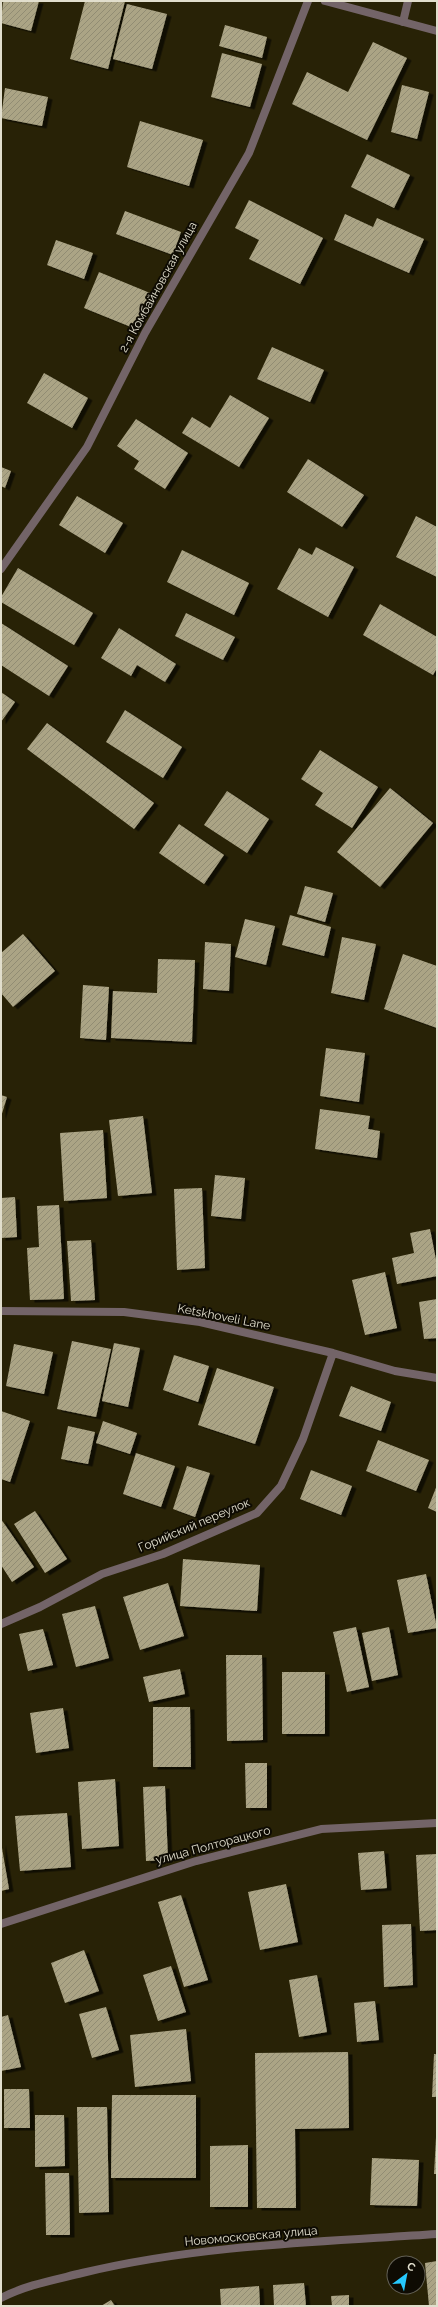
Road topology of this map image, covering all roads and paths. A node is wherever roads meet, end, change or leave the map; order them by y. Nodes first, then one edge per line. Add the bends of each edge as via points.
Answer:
1 (308, 1) edge
2 (325, 1) edge
3 (408, 1) edge
4 (403, 22) junction
5 (437, 31) edge
6 (1, 569) edge
7 (1, 1311) edge
8 (333, 1353) junction
9 (437, 1378) edge
10 (1, 1624) edge
11 (437, 1823) edge
12 (1, 1924) edge
13 (437, 2234) edge
14 (1, 2298) edge

1 - 6 street, 2-я Комбайновская улица via 249,153 145,333 87,447
2 - 4 street
3 - 4 street
4 - 5 street
7 - 8 street, Ketskhoveli Lane via 124,1312 200,1322
8 - 9 street, Ketskhoveli Lane via 395,1371
8 - 10 street, Горийский переулок via 303,1439 281,1486 257,1513 163,1554 102,1574 40,1607
11 - 12 street, улица Полторацкого via 321,1829 196,1861
13 - 14 street, Новомосковская улица via 214,2249 123,2263 17,2290

